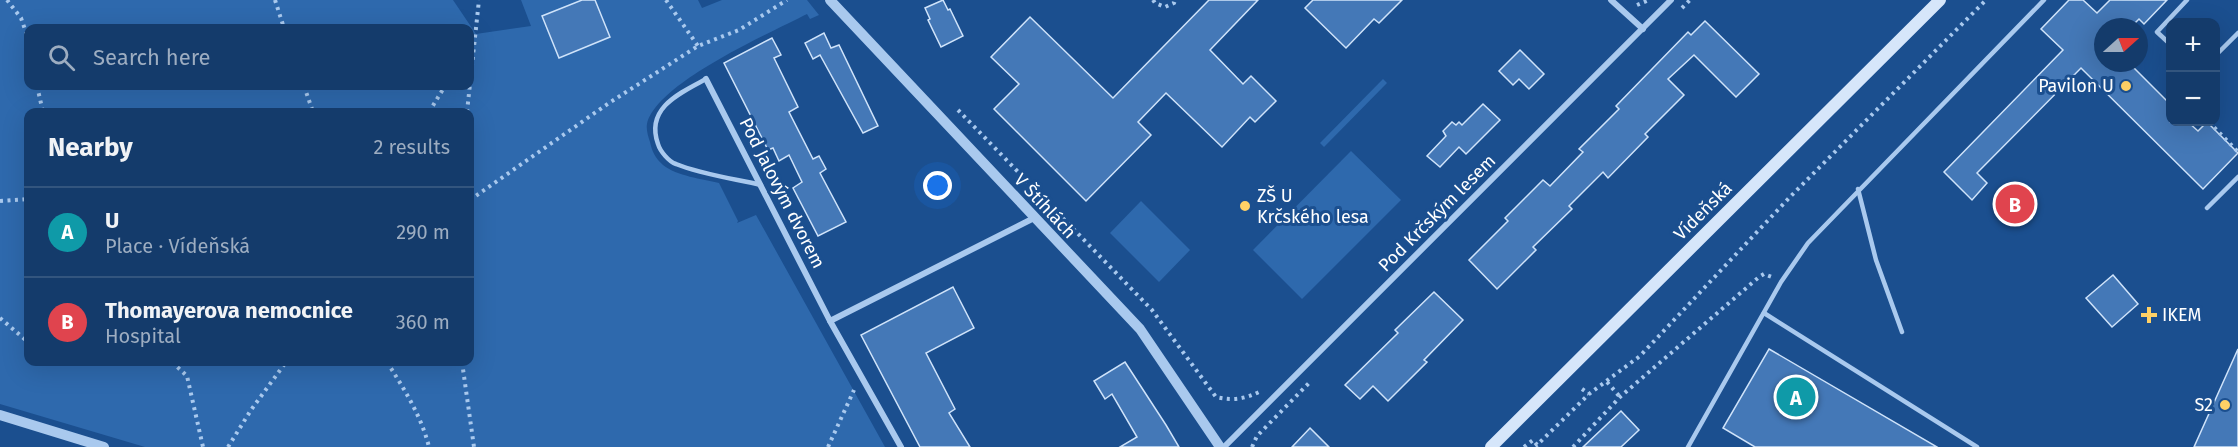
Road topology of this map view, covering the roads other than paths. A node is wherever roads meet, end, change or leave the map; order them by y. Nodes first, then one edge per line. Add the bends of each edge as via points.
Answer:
1 (830, 0) edge
2 (1611, 0) edge
3 (1671, 0) edge
4 (1940, 0) edge
5 (2044, 0) edge
6 (2187, 0) edge
7 (2171, 18) edge
8 (2166, 23) edge
9 (1643, 29) junction
10 (2238, 33) edge
11 (2166, 41) edge
12 (2220, 51) edge
13 (706, 78) joint
14 (2238, 177) edge
15 (761, 185) junction
16 (1858, 189) junction
17 (2207, 208) dead end
18 (1034, 218) junction
19 (1764, 313) junction
20 (830, 321) junction
21 (1902, 332) dead end
22 (0, 415) edge
23 (104, 447) edge
24 (901, 447) edge
25 (1222, 447) edge
26 (1491, 447) edge
27 (1688, 447) edge
28 (1977, 447) edge

1 - 18 street, V Štíhlách
2 - 9 street
3 - 9 street, Pod Krčským lesem
4 - 26 main road, Vídeňská
5 - 16 lane
6 - 7 lane
8 - 11 lane via 2157,33
9 - 25 street, Pod Krčským lesem
10 - 12 lane
13 - 15 street, Pod Jalovým dvorem
13 - 15 lane via 676,95 658,113 654,132 660,148 673,164
14 - 17 lane
15 - 20 street, Pod Jalovým dvorem
16 - 19 lane via 1808,243
16 - 21 lane via 1876,260
18 - 20 street
18 - 25 street, V Štíhlách via 1140,329
19 - 27 lane
19 - 28 lane
20 - 24 street, Pod Jalovým dvorem
22 - 23 street

